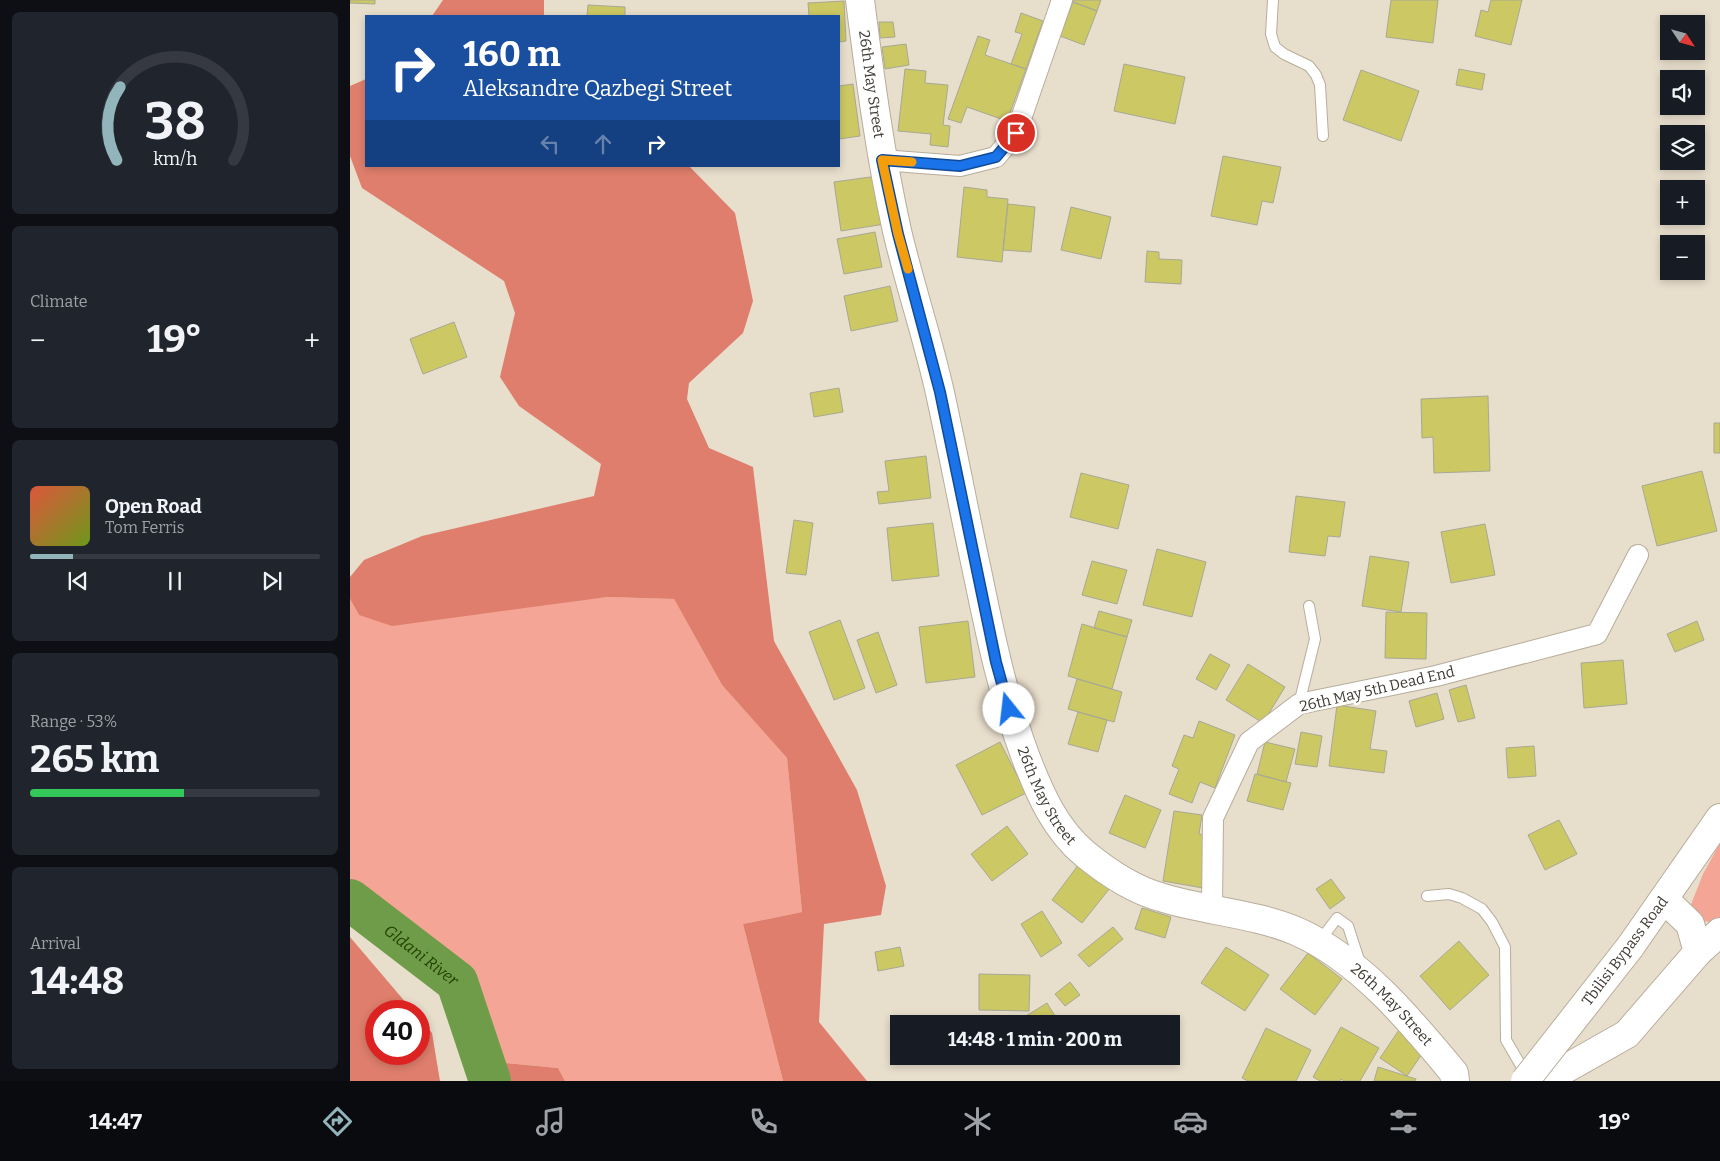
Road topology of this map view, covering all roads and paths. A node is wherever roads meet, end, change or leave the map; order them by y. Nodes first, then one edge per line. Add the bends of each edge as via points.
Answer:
1 (860, 0) edge
2 (1062, 0) edge
3 (1273, 0) edge
4 (1323, 136) dead end
5 (882, 160) junction
6 (1638, 555) dead end
7 (1309, 606) dead end
8 (1299, 704) junction
9 (1720, 818) edge
10 (1426, 896) dead end
11 (1664, 899) junction
12 (1212, 908) junction
13 (1720, 932) edge
14 (1698, 952) junction
15 (1459, 1078) edge
16 (1525, 1081) edge
17 (1530, 1081) edge
18 (1544, 1081) edge

1 - 5 main road, 26th May Street
2 - 5 street via 1016,133 996,157 960,166
3 - 4 lane via 1275,47 1309,66 1320,85
5 - 12 main road, 26th May Street via 940,392 996,662 1009,709 1036,782 1048,808 1074,844 1103,868 1147,893
6 - 8 street, 26th May 5th Dead End via 1596,634 1436,676
7 - 8 lane via 1315,639
8 - 12 street, 26th May 5th Dead End via 1248,742 1212,818
9 - 11 main road, Tbilisi Bypass Road
10 - 17 lane via 1449,894 1462,898 1482,909 1492,922 1505,947 1506,1040
11 - 14 main road via 1690,924
11 - 16 main road, Tbilisi Bypass Road, bridge
12 - 15 main road, 26th May Street via 1287,928 1318,943 1363,974
13 - 14 main road
14 - 18 main road via 1627,1034

